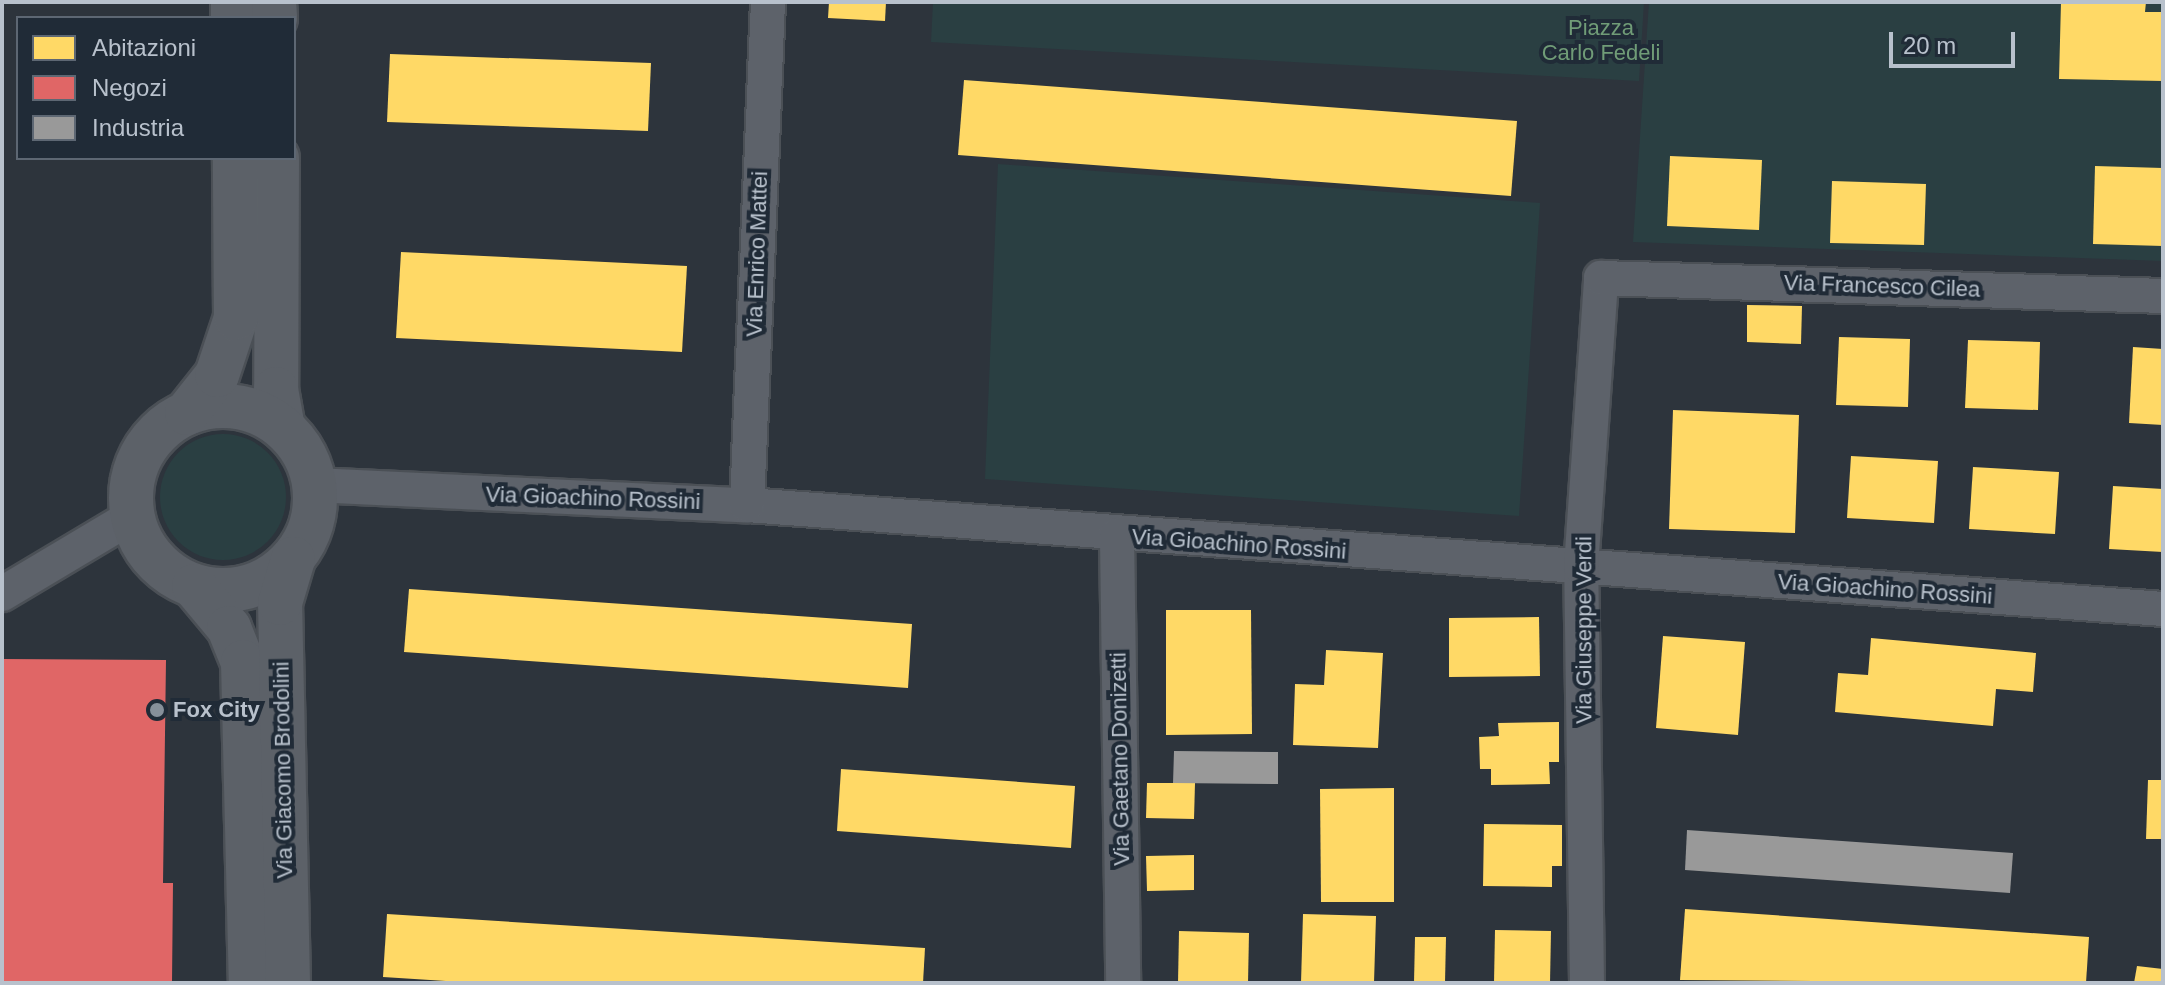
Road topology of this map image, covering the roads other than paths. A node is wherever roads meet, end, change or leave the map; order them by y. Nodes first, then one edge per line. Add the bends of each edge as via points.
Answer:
1 (768, 2) edge
2 (235, 160) edge
3 (277, 160) edge
4 (1601, 278) joint
5 (2163, 296) edge
6 (187, 413) junction
7 (283, 427) junction
8 (315, 485) junction
9 (747, 505) junction
10 (133, 516) junction
11 (1117, 535) junction
12 (293, 559) junction
13 (1581, 567) junction
14 (194, 586) junction
15 (2, 594) edge
16 (2163, 609) edge
17 (251, 983) edge
18 (288, 983) edge
19 (1123, 983) edge
20 (1587, 983) edge

1 - 9 street, Via Enrico Mattei
2 - 6 main road via 236,318 217,375
3 - 7 main road via 276,389
4 - 5 street, Via Francesco Cilea
4 - 13 street, Via Giuseppe Verdi
6 - 7 main road via 233,406 259,412
6 - 10 main road via 158,432 140,457 132,487
7 - 8 main road via 303,450
8 - 9 street, Via Gioachino Rossini
8 - 12 main road via 311,527
9 - 11 street, Via Gioachino Rossini
10 - 14 main road via 157,563
10 - 15 street
11 - 13 street, Via Gioachino Rossini
11 - 19 street, Via Gaetano Donizetti
12 - 14 main road via 267,580 245,588
12 - 18 main road, Via Giacomo Brodolini via 280,603
13 - 16 street, Via Gioachino Rossini
13 - 20 street, Via Giuseppe Verdi
14 - 17 main road, Via Giacomo Brodolini via 229,628 243,662

